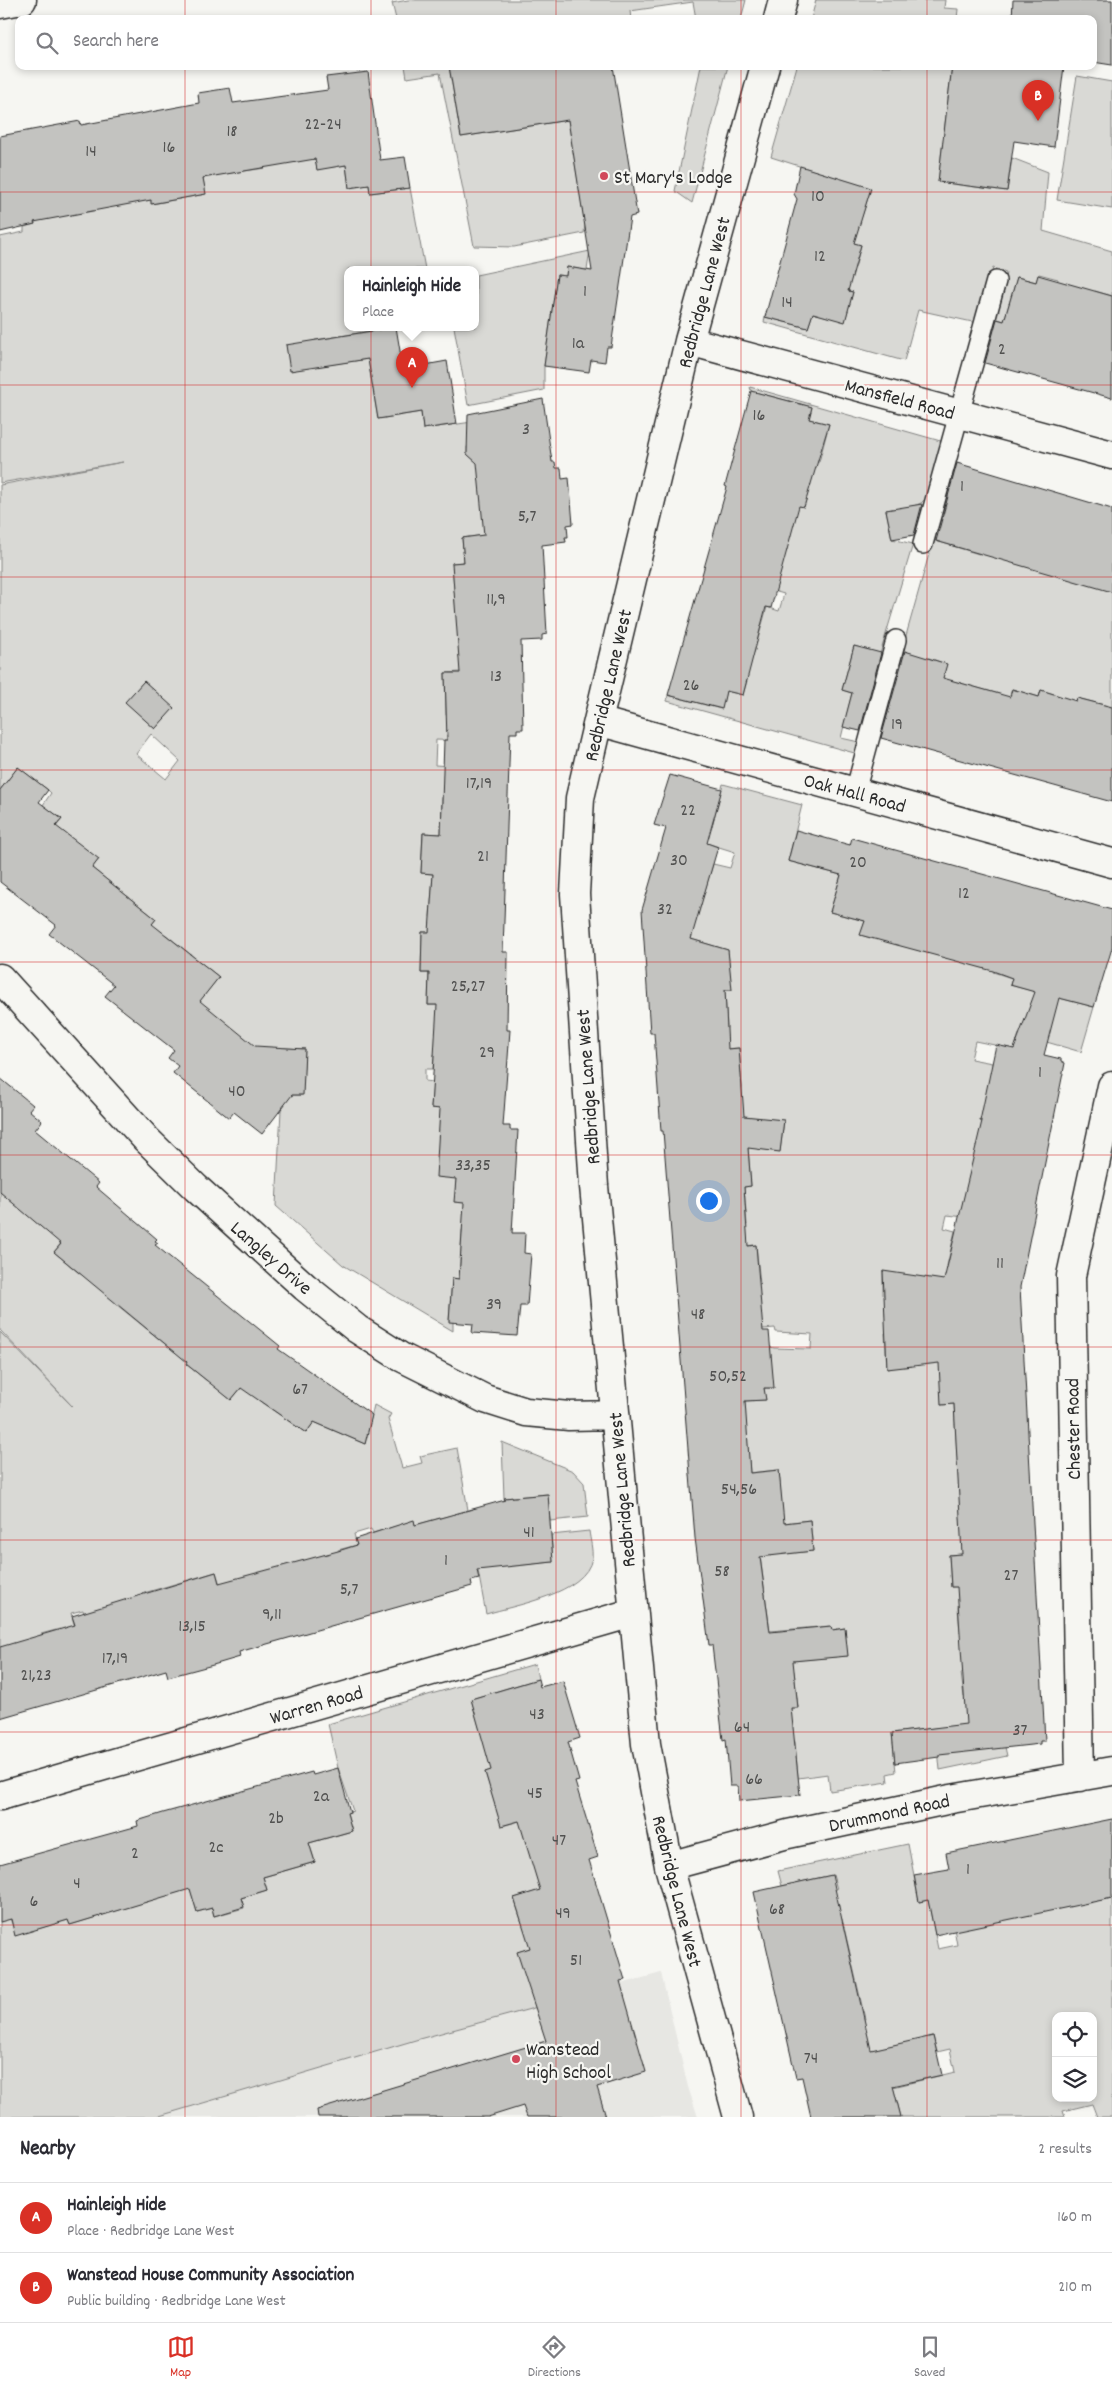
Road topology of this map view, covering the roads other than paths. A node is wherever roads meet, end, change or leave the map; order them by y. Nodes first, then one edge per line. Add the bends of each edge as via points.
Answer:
1 (22, 0) edge
2 (783, 0) edge
3 (0, 4) edge
4 (779, 15) edge
5 (764, 70) edge
6 (996, 281) dead end
7 (688, 341) junction
8 (961, 414) junction
9 (1112, 454) edge
10 (924, 544) dead end
11 (896, 640) dead end
12 (598, 721) junction
13 (854, 792) junction
14 (1112, 863) edge
15 (0, 978) edge
16 (1112, 1086) edge
17 (615, 1415) junction
18 (632, 1613) junction
19 (1112, 1771) edge
20 (1080, 1777) junction
21 (0, 1796) edge
22 (669, 1866) junction
23 (738, 2117) edge

1 - 3 street
2 - 4 street
5 - 7 street, Redbridge Lane West
6 - 8 lane
7 - 8 street, Mansfield Road
7 - 12 street, Redbridge Lane West
8 - 9 street, Mansfield Road
8 - 10 lane
11 - 13 lane
12 - 13 street, Oak Hall Road
12 - 17 street, Redbridge Lane West via 580,798 575,894 594,1186
13 - 14 street, Oak Hall Road
15 - 17 street, Langley Drive via 146,1139 304,1287 357,1328 401,1357 485,1399 526,1412 569,1416
16 - 20 street, Chester Road via 1070,1276
17 - 18 street, Redbridge Lane West
18 - 21 street, Warren Road
18 - 22 street, Redbridge Lane West via 646,1744
19 - 20 street, Drummond Road
20 - 22 street, Drummond Road via 932,1803 788,1834
22 - 23 street, Redbridge Lane West

